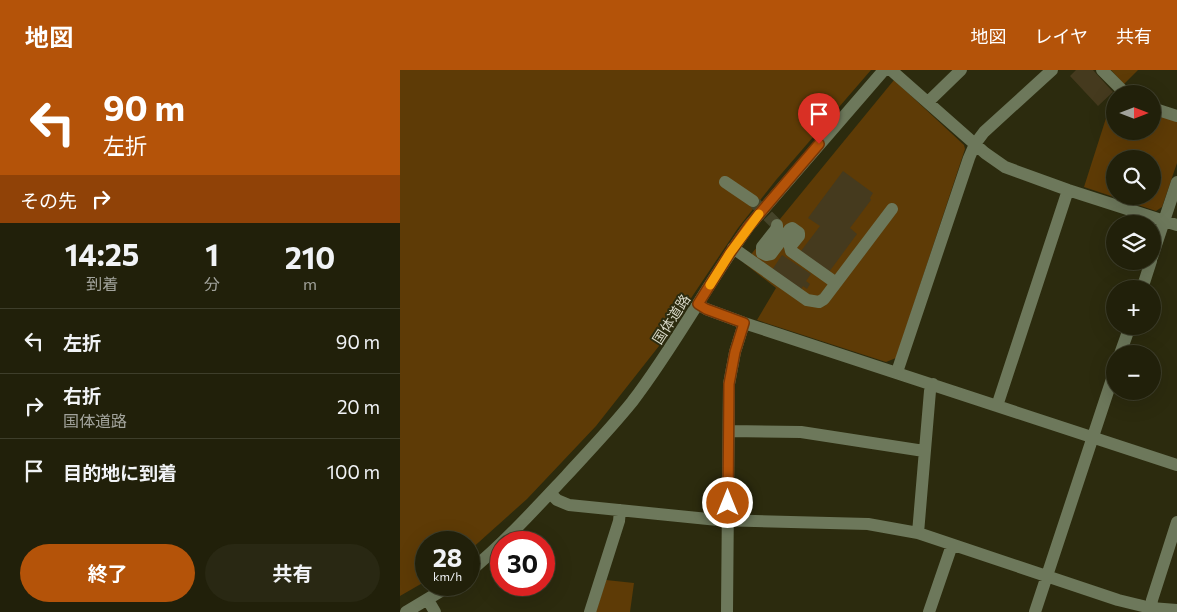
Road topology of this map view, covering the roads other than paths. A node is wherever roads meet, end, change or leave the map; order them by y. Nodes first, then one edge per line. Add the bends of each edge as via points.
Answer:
1 (884, 70) edge
2 (891, 70) edge
3 (961, 70) edge
4 (1052, 70) edge
5 (1102, 70) edge
6 (1117, 85) edge
7 (928, 102) junction
8 (1161, 111) edge
9 (1177, 116) edge
10 (975, 144) junction
11 (725, 182) dead end
12 (1177, 182) edge
13 (1068, 190) junction
14 (753, 201) tunnel mouth
15 (892, 209) dead end
16 (1164, 221) junction
17 (777, 225) dead end
18 (1177, 225) edge
19 (1161, 230) edge
20 (733, 248) junction
21 (836, 283) junction
22 (698, 304) junction
23 (744, 323) junction
24 (897, 372) junction
25 (932, 384) junction
26 (1106, 397) edge
27 (997, 406) junction
28 (728, 431) junction
29 (1093, 437) junction
30 (924, 451) junction
31 (1177, 465) edge
32 (550, 493) junction
33 (620, 510) junction
34 (728, 521) junction
35 (1177, 522) edge
36 (918, 533) junction
37 (952, 545) junction
38 (480, 563) edge
39 (1047, 577) junction
40 (434, 596) edge
41 (428, 600) junction
42 (1151, 608) junction
43 (1177, 610) edge
44 (406, 612) edge
45 (435, 612) edge
46 (590, 612) edge
47 (727, 612) edge
48 (929, 612) edge
49 (1035, 612) edge

1 - 20 street, 国体道路 via 768,202
2 - 7 street
3 - 7 street
4 - 10 street
5 - 6 street
7 - 10 street
8 - 9 street
10 - 13 street via 1005,167
10 - 24 street
11 - 14 street
12 - 16 street
13 - 16 street
13 - 27 street
15 - 21 street
16 - 18 street
16 - 19 street
17 - 21 street via 762,247 762,253 771,254 792,228 799,236 790,247 791,251
20 - 21 street via 811,302 819,302
20 - 22 street, 国体道路
22 - 23 street
22 - 32 street, 国体道路 via 632,402
23 - 24 street
23 - 28 street via 730,372
24 - 25 street
25 - 27 street
25 - 30 street
26 - 29 street
27 - 29 street
28 - 30 street via 802,432
28 - 34 street
29 - 31 street
29 - 39 street
30 - 36 street
32 - 33 street via 569,505
32 - 38 street, 国体道路
33 - 34 street
33 - 46 street
34 - 36 street via 847,522
34 - 47 street
35 - 42 street
36 - 37 street
37 - 39 street
37 - 48 street
39 - 42 street
39 - 49 street
40 - 41 street
41 - 44 street
41 - 45 street
42 - 43 street

